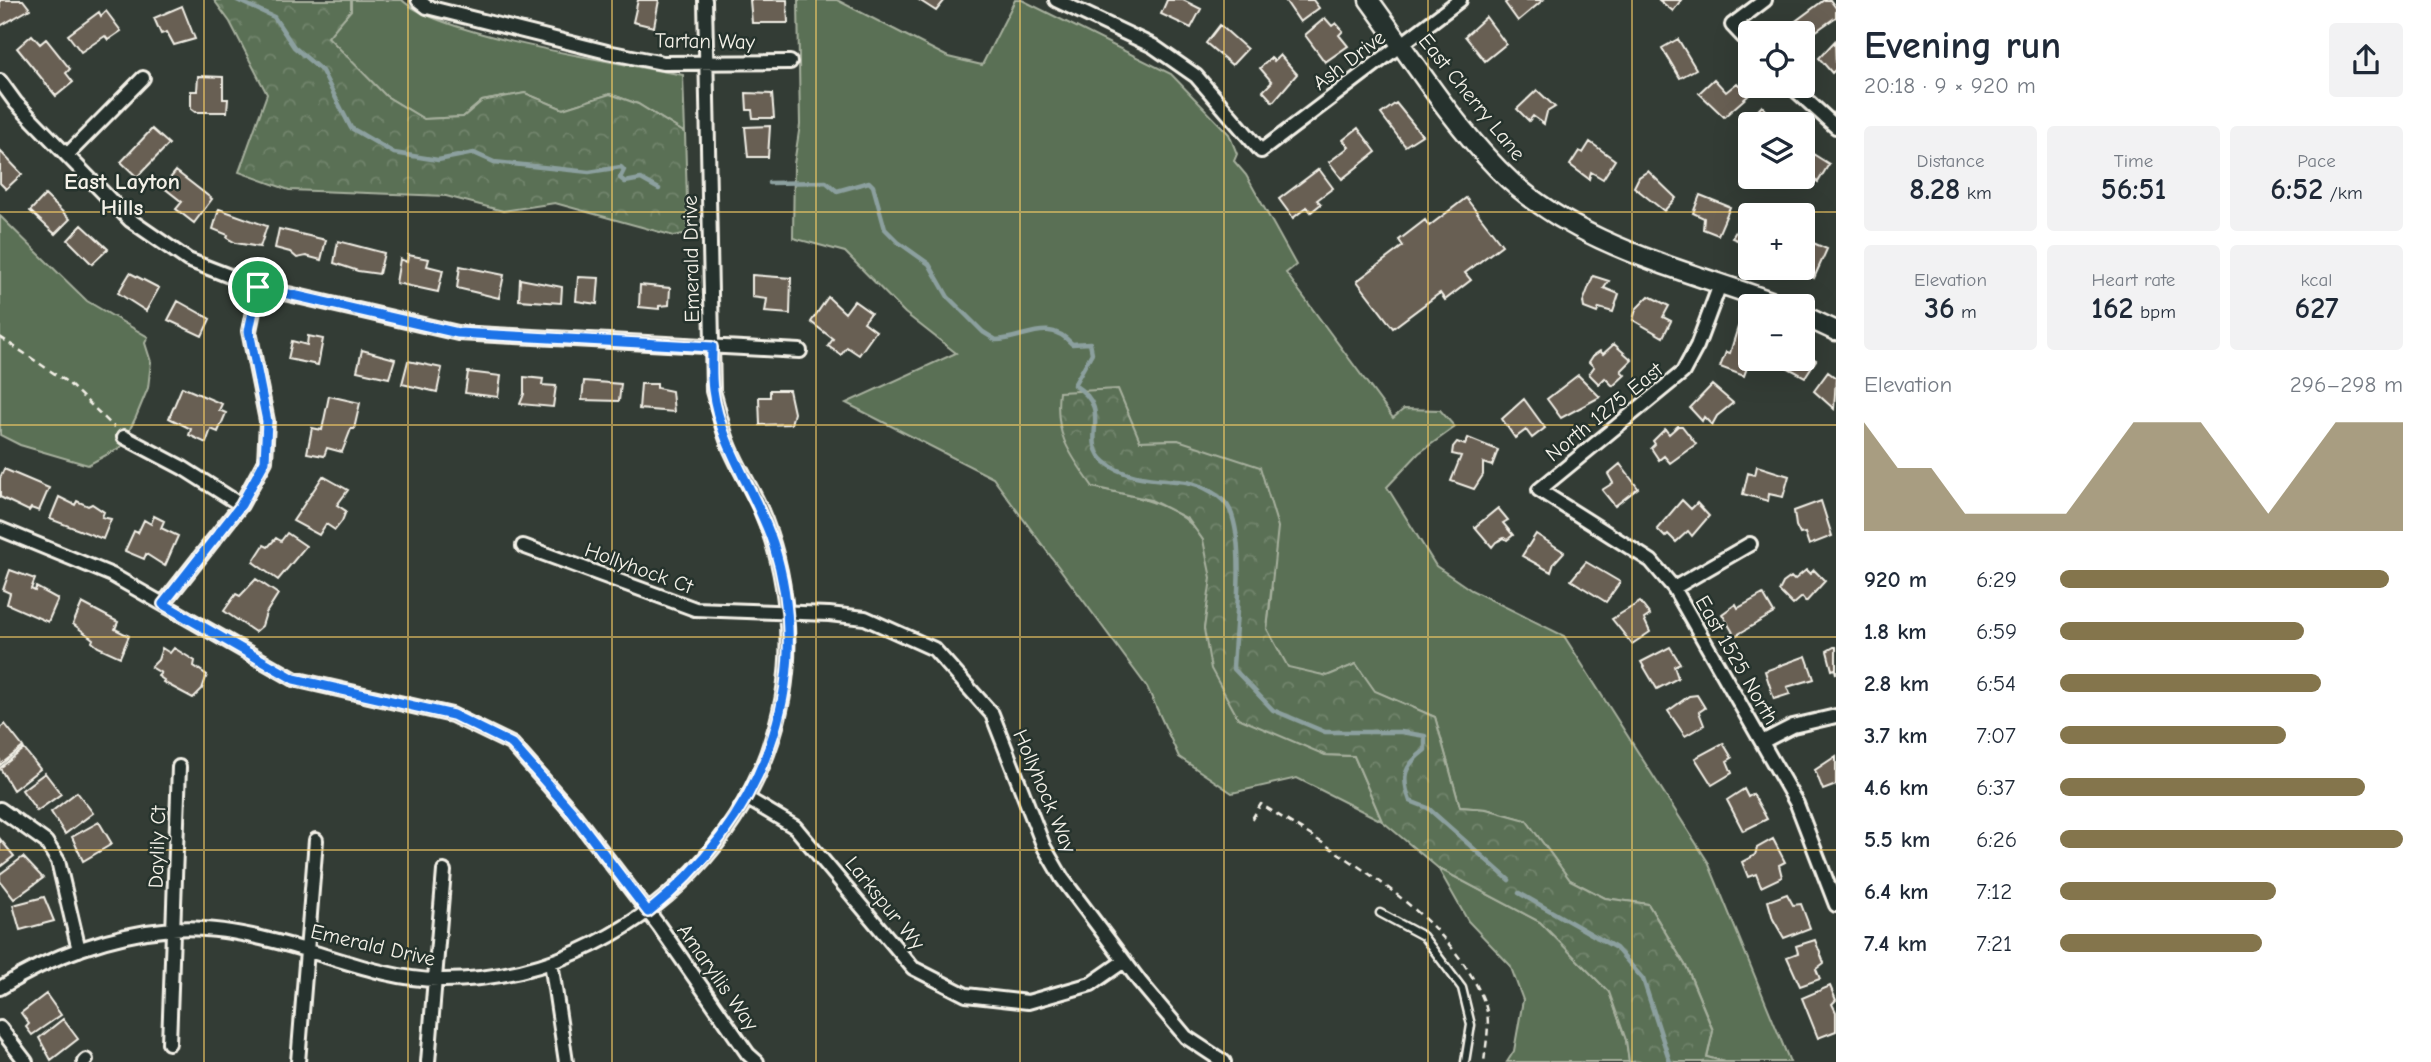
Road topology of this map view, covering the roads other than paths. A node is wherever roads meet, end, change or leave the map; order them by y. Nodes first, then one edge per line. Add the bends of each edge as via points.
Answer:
1 (418, 0) edge
2 (705, 0) edge
3 (1056, 0) edge
4 (1368, 0) edge
5 (1460, 0) edge
6 (1765, 0) edge
7 (1738, 31) edge
8 (1402, 45) junction
9 (790, 62) dead end
10 (705, 63) junction
11 (143, 78) dead end
12 (0, 81) edge
13 (1804, 98) edge
14 (1836, 127) edge
15 (67, 155) junction
16 (1721, 282) junction
17 (258, 287) junction
18 (1752, 294) edge
19 (1815, 321) edge
20 (1836, 331) edge
21 (712, 347) junction
22 (800, 351) dead end
23 (124, 437) road end
24 (1539, 490) joint
25 (241, 505) junction
26 (0, 530) edge
27 (1750, 544) dead end
28 (523, 546) dead end
29 (1674, 588) junction
30 (163, 604) junction
31 (786, 614) junction
32 (1836, 716) edge
33 (1762, 742) junction
34 (179, 767) dead end
35 (748, 799) junction
36 (0, 808) edge
37 (316, 840) dead end
38 (444, 871) dead end
39 (1836, 905) edge
40 (648, 912) junction
41 (1380, 913) dead end
42 (174, 929) junction
43 (79, 950) junction
44 (308, 951) junction
45 (1124, 961) junction
46 (551, 962) junction
47 (436, 980) junction
48 (0, 988) edge
49 (0, 1028) edge
50 (169, 1043) dead end
51 (26, 1062) edge
52 (298, 1062) edge
53 (428, 1062) edge
54 (566, 1062) edge
55 (757, 1062) edge
56 (1224, 1062) edge
57 (1465, 1062) edge

1 - 10 street, Tartan Way via 427,7 607,52 663,63
2 - 10 street, Emerald Drive
3 - 8 street, Ash Drive via 1153,46 1196,76 1261,151
4 - 8 street, East Cherry Lane
5 - 8 street, Ash Drive
6 - 7 street via 1732,25
8 - 16 street, East Cherry Lane via 1475,144 1532,198 1568,223 1614,244
9 - 10 street, Tartan Way
10 - 21 street, Emerald Drive
11 - 15 street
12 - 15 street
13 - 14 street
15 - 17 street via 130,220 188,260
16 - 18 street, East Cherry Lane
16 - 24 street, North 1275 East via 1683,372
17 - 21 street via 458,333
17 - 25 street via 249,331 267,421 265,461
19 - 20 street
21 - 22 street
21 - 31 street, Emerald Drive via 713,391 727,442 774,546
23 - 25 street
24 - 29 street, East 1525 North via 1651,561
25 - 30 street
26 - 30 street, Amaryllis Way via 112,575
27 - 29 street
28 - 31 street, Hollyhock Ct via 695,609
29 - 33 street, East 1525 North
30 - 40 street, Amaryllis Way via 294,679 453,715 512,744 571,811
31 - 35 street, Emerald Drive via 787,652 776,733
31 - 45 street, Hollyhock Way via 865,618 934,649 956,670 992,715 1044,847
32 - 33 street via 1793,726
33 - 39 street, East 1525 North via 1797,804
34 - 42 street, Daylily Ct
35 - 40 street, Emerald Drive via 700,864
35 - 45 street, Larkspur Wy via 795,827 913,968 966,995 1028,1003 1091,984
36 - 43 street via 46,842 58,861
37 - 44 street
38 - 47 street
40 - 46 street, Emerald Drive via 592,948
40 - 55 street, Amaryllis Way
41 - 57 lane via 1423,936 1462,989 1471,1025
42 - 43 street, Emerald Drive
42 - 44 street, Emerald Drive via 249,936
42 - 50 street, Daylily Ct
43 - 48 street, Emerald Drive via 25,972
44 - 47 street, Emerald Drive
44 - 52 street
45 - 56 street, Hollyhock Way via 1186,1037
46 - 47 street, Emerald Drive via 485,976
46 - 54 street
47 - 53 street
49 - 51 street

